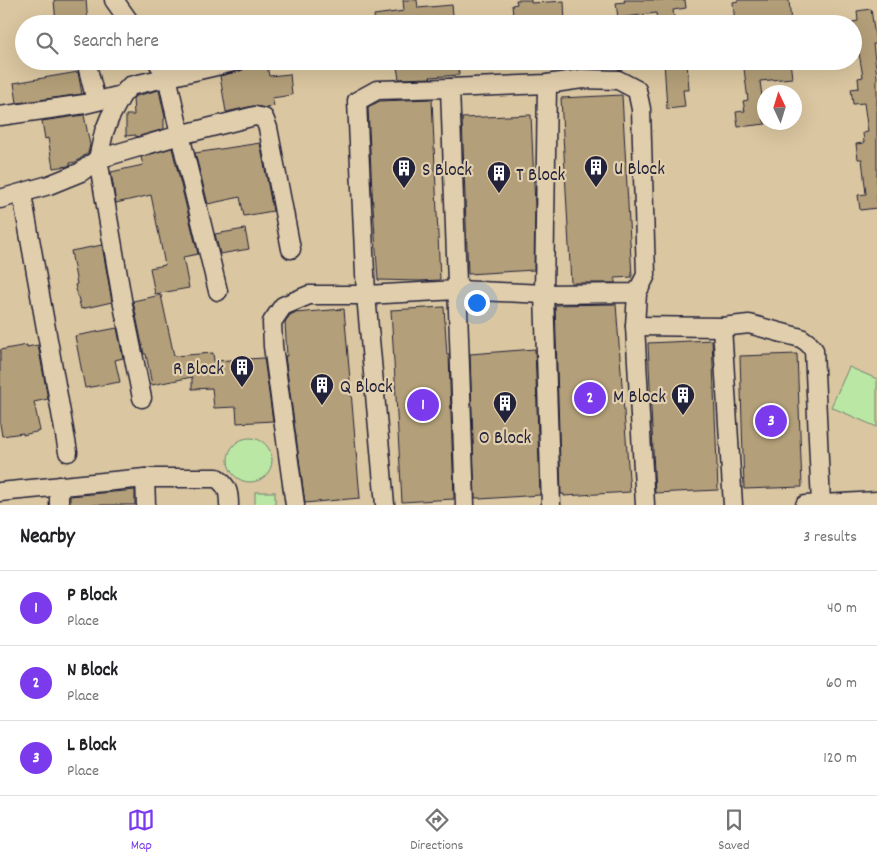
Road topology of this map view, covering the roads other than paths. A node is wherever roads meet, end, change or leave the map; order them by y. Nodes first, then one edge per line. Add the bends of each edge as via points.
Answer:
1 (114, 0) edge
2 (125, 15) edge
3 (88, 70) edge
4 (164, 70) edge
5 (196, 70) edge
6 (168, 76) junction
7 (547, 84) junction
8 (450, 88) junction
9 (122, 95) junction
10 (96, 101) junction
11 (0, 116) edge
12 (180, 135) junction
13 (98, 159) junction
14 (22, 194) junction
15 (0, 199) edge
16 (290, 249) dead end
17 (218, 290) dead end
18 (457, 290) junction
19 (637, 293) junction
20 (544, 294) junction
21 (366, 295) junction
22 (635, 326) junction
23 (722, 327) junction
24 (142, 398) dead end
25 (68, 452) dead end
26 (145, 478) junction
27 (59, 486) junction
28 (0, 492) edge
29 (872, 502) edge
30 (59, 505) edge
31 (146, 505) edge
32 (229, 505) edge
33 (295, 505) edge
34 (385, 505) edge
35 (464, 505) edge
36 (551, 505) edge
37 (645, 505) edge
38 (733, 505) edge
39 (813, 505) edge

1 - 2 street
3 - 10 street
4 - 6 street
5 - 6 street
6 - 9 street via 130,86
6 - 12 street
7 - 8 street
7 - 19 street via 582,79 618,80 637,90 641,109 646,275
7 - 20 street
8 - 18 street
8 - 21 street via 377,90 357,101
9 - 10 street
9 - 13 street via 104,132
10 - 11 street
12 - 13 street
12 - 16 street via 255,116 264,118
12 - 17 street
13 - 14 street via 81,172
13 - 24 street
14 - 15 street
14 - 25 street
18 - 20 street
18 - 21 street
18 - 35 street
19 - 20 street
19 - 22 street
20 - 36 street
21 - 33 street via 309,295 283,306 272,322
21 - 34 street
22 - 23 street
22 - 37 street
23 - 38 street
23 - 39 street via 750,324 801,338 814,350
26 - 27 street
26 - 31 street
26 - 32 street via 216,478 225,485
27 - 28 street
27 - 30 street
29 - 39 street

